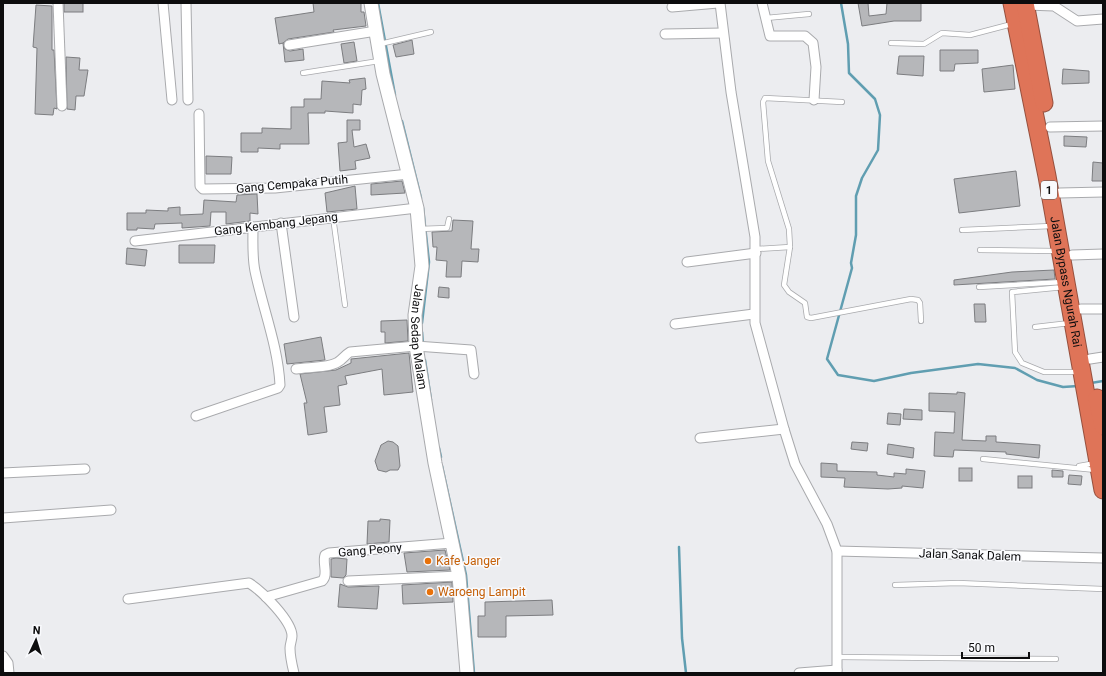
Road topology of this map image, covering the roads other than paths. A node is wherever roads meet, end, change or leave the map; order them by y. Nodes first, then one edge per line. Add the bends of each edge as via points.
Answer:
1 (58, 3) edge
2 (163, 3) edge
3 (186, 3) edge
4 (371, 3) edge
5 (719, 3) edge
6 (762, 3) edge
7 (1021, 4) edge
8 (672, 7) dead end
9 (809, 14) dead end
10 (766, 18) junction
11 (1103, 19) edge
12 (1016, 23) junction
13 (376, 31) junction
14 (431, 32) dead end
15 (723, 33) junction
16 (665, 34) dead end
17 (891, 43) dead end
18 (381, 44) junction
19 (289, 45) dead end
20 (381, 61) junction
21 (302, 73) dead end
22 (172, 100) dead end
23 (188, 100) dead end
24 (814, 100) junction
25 (842, 102) dead end
26 (62, 106) dead end
27 (199, 114) dead end
28 (1103, 126) edge
29 (1050, 128) junction
30 (409, 174) junction
31 (1103, 192) edge
32 (1060, 193) junction
33 (416, 208) junction
34 (333, 217) junction
35 (449, 219) dead end
36 (281, 223) junction
37 (1055, 226) junction
38 (253, 228) junction
39 (425, 229) junction
40 (962, 230) dead end
41 (135, 241) dead end
42 (790, 247) junction
43 (980, 250) dead end
44 (756, 251) junction
45 (1066, 253) junction
46 (1103, 254) edge
47 (687, 262) dead end
48 (1067, 284) junction
49 (979, 287) dead end
50 (345, 305) dead end
51 (1103, 309) edge
52 (754, 314) junction
53 (294, 316) dead end
54 (1077, 316) junction
55 (921, 321) dead end
56 (675, 324) dead end
57 (1035, 327) dead end
58 (422, 347) junction
59 (1090, 368) edge
60 (296, 369) dead end
61 (474, 374) dead end
62 (196, 416) dead end
63 (1099, 427) edge
64 (784, 429) junction
65 (700, 438) dead end
66 (983, 459) dead end
67 (1099, 466) junction
68 (1076, 467) junction
69 (85, 469) dead end
70 (3, 473) edge
71 (1103, 490) edge
72 (111, 510) dead end
73 (3, 518) edge
74 (452, 543) junction
75 (837, 551) junction
76 (1103, 558) edge
77 (459, 576) junction
78 (348, 581) dead end
79 (895, 585) dead end
80 (1103, 589) edge
81 (266, 598) junction
82 (128, 599) dead end
83 (837, 657) junction
84 (1056, 659) dead end
85 (5, 661) edge
86 (837, 671) edge
87 (10, 673) edge
88 (294, 673) edge
89 (467, 673) edge
90 (799, 673) edge

1 - 26 street
2 - 22 street
3 - 23 street
4 - 13 street, Jalan Sedap Malam
5 - 8 street
5 - 15 street
6 - 10 street
7 - 11 street via 1054,6 1077,21
7 - 12 highway, Jalan Bypass Ngurah Rai / 1
7 - 29 highway, Jalan Bypass Ngurah Rai / 1
9 - 10 lane
10 - 24 street via 770,36 805,36 813,43 816,67
12 - 17 lane via 970,35 942,33 924,44
12 - 37 highway, Jalan Bypass Ngurah Rai / 1
13 - 18 street, Jalan Sedap Malam
13 - 19 street
14 - 18 lane
15 - 16 street
15 - 44 street via 743,169 754,224
18 - 20 street, Jalan Sedap Malam
20 - 21 lane
20 - 30 street, Jalan Sedap Malam
24 - 25 lane
24 - 42 lane via 766,98 763,102 766,149 789,229
27 - 30 street, Gang Cempaka Putih via 200,186 203,189 275,188
28 - 29 street
29 - 32 highway, Jalan Bypass Ngurah Rai / 1
30 - 33 street, Jalan Sedap Malam
31 - 32 street
32 - 45 highway, Jalan Bypass Ngurah Rai / 1
33 - 34 street, Gang Kembang Jepang
33 - 39 street, Jalan Sedap Malam
34 - 36 street, Gang Kembang Jepang
34 - 50 lane
35 - 39 lane via 447,228
36 - 38 street, Gang Kembang Jepang
36 - 53 street
37 - 40 lane
37 - 45 highway, Jalan Bypass Ngurah Rai / 1
38 - 41 street, Gang Kembang Jepang
38 - 62 street via 254,270 273,344 280,386
39 - 58 street, Jalan Sedap Malam via 415,315
42 - 44 lane
42 - 55 lane via 784,285 789,292 805,303 807,317 915,299 920,303
43 - 45 lane
44 - 47 street
44 - 52 street
45 - 46 street
45 - 48 highway, Jalan Bypass Ngurah Rai / 1
45 - 54 highway, Jalan Bypass Ngurah Rai / 1
48 - 49 lane
48 - 54 highway, Jalan Bypass Ngurah Rai / 1
48 - 59 lane via 1012,292 1015,352 1022,363 1044,372
51 - 54 street
52 - 56 street
52 - 64 street via 758,338
54 - 57 lane
54 - 59 highway, Jalan Bypass Ngurah Rai / 1
58 - 60 street via 350,352 338,362
58 - 61 street via 471,350
58 - 74 street, Jalan Sedap Malam via 432,447
59 - 63 highway, Jalan Bypass Ngurah Rai / 1
63 - 67 highway, Jalan Bypass Ngurah Rai / 1
64 - 65 street
64 - 75 street via 795,464 827,524
66 - 68 lane
67 - 68 lane
67 - 68 lane
67 - 71 highway, Jalan Bypass Ngurah Rai / 1
69 - 70 street
72 - 73 street
74 - 77 street, Jalan Sedap Malam
74 - 81 street, Gang Peony via 329,553 323,560 325,575 322,581
75 - 76 street, Jalan Sanak Dalem
75 - 83 street
77 - 78 street
77 - 89 street, Jalan Sedap Malam
79 - 80 lane via 958,583
81 - 82 street via 250,583
81 - 88 street via 290,627 290,660
83 - 84 lane
83 - 86 street
85 - 87 street
86 - 90 street

